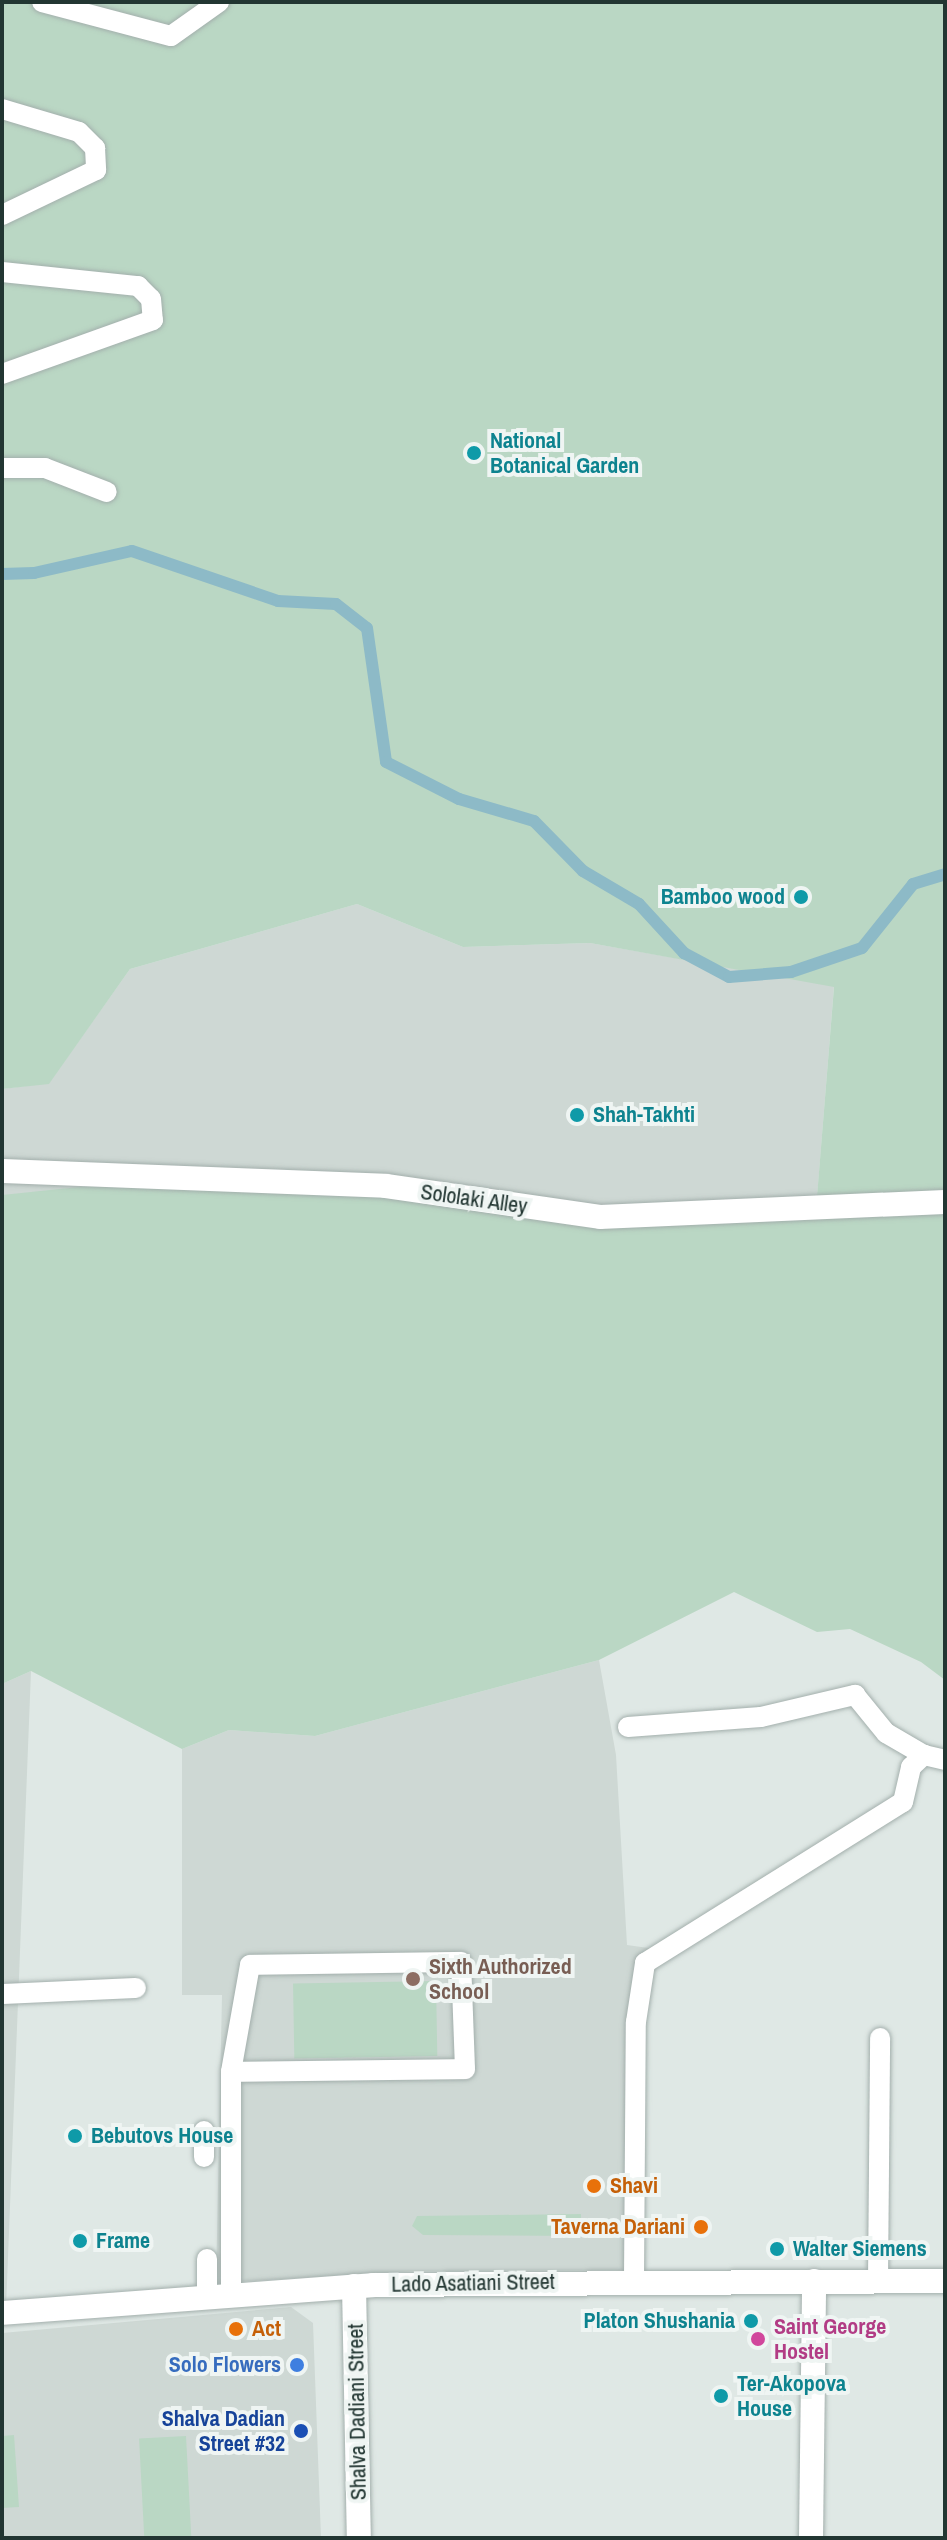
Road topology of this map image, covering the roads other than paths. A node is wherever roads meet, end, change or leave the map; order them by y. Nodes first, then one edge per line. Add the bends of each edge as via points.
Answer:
1 (42, 2) edge
2 (219, 2) edge
3 (2, 109) edge
4 (2, 215) edge
5 (2, 272) edge
6 (2, 374) edge
7 (2, 468) edge
8 (107, 492) dead end
9 (2, 1171) edge
10 (945, 1202) edge
11 (628, 1727) dead end
12 (924, 1755) junction
13 (945, 1760) edge
14 (136, 1988) dead end
15 (2, 1994) edge
16 (880, 2038) dead end
17 (231, 2072) junction
18 (204, 2131) dead end
19 (204, 2157) dead end
20 (207, 2259) dead end
21 (634, 2280) junction
22 (814, 2281) junction
23 (878, 2281) junction
24 (945, 2281) edge
25 (354, 2286) junction
26 (219, 2293) junction
27 (2, 2313) edge
28 (359, 2538) edge
29 (811, 2538) edge

1 - 2 lane via 171,36
3 - 4 lane via 79,132 95,148 96,170
5 - 6 lane via 138,286 151,299 153,320
7 - 8 lane via 45,468
9 - 10 street, Sololaki Alley via 386,1186 600,1217
11 - 12 lane via 761,1717 855,1695 886,1733
12 - 13 lane
12 - 21 lane via 911,1767 903,1802 645,1963 636,2022
14 - 15 lane
16 - 23 lane
17 - 17 lane via 250,1965 461,1962 465,2069
17 - 26 lane
18 - 19 lane
20 - 26 lane
21 - 22 street, Lado Asatiani Street
21 - 25 street, Lado Asatiani Street
22 - 23 street, Lado Asatiani Street
22 - 29 street
23 - 24 street, Lado Asatiani Street
25 - 26 street, Lado Asatiani Street
25 - 28 street, Shalva Dadiani Street
26 - 27 street, Lado Asatiani Street

